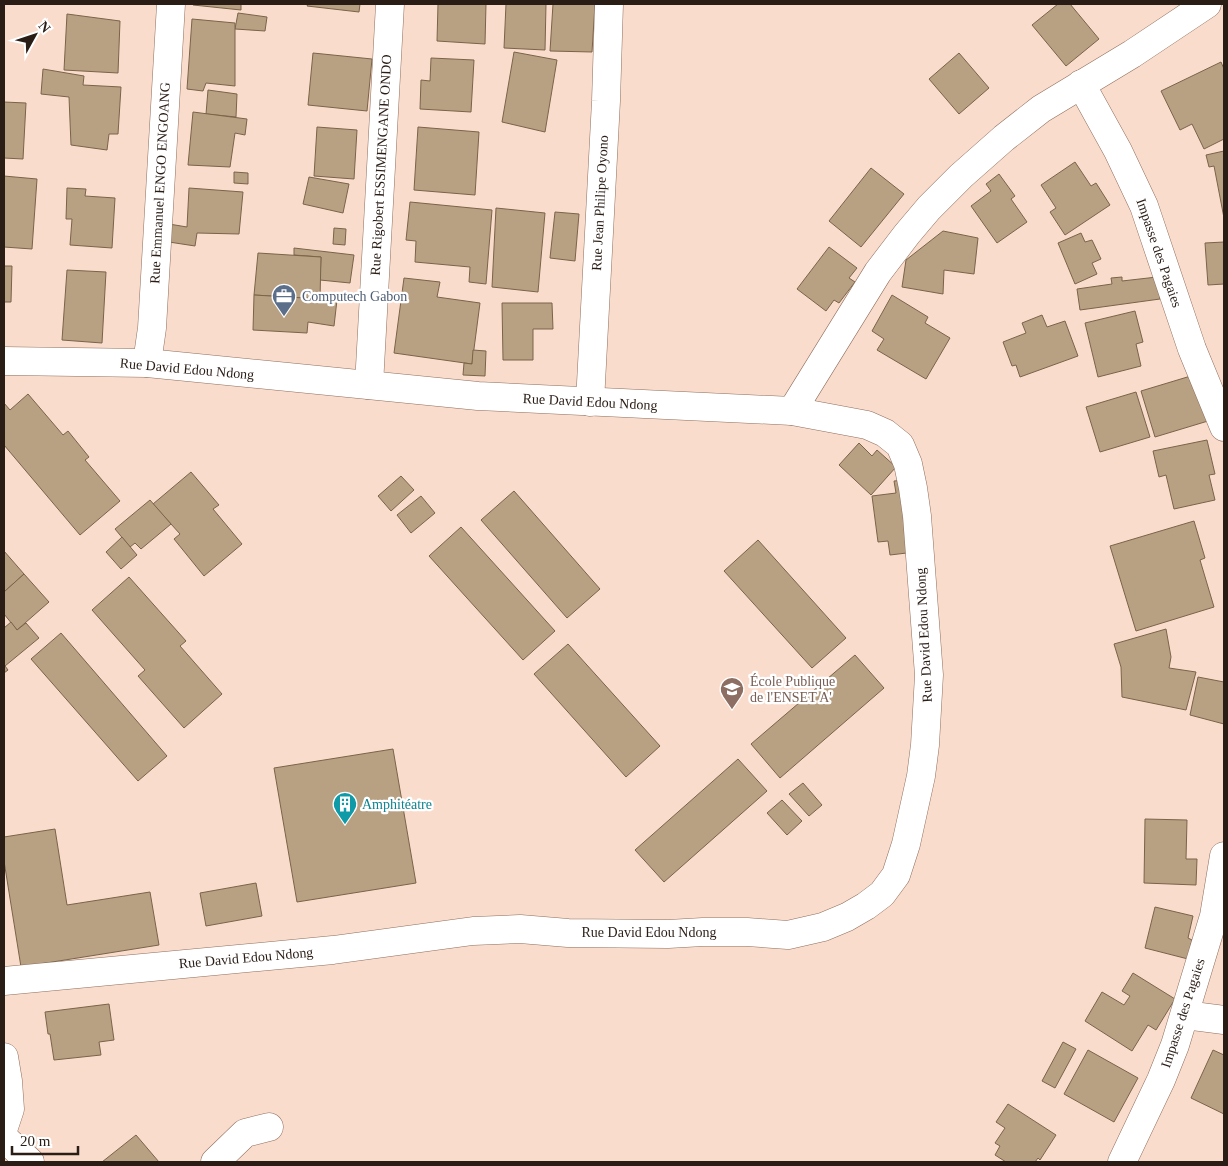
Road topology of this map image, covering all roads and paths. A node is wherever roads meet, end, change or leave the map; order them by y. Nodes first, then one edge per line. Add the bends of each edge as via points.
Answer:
1 (171, 4) edge
2 (390, 4) edge
3 (609, 4) edge
4 (1207, 4) edge
5 (1081, 84) junction
6 (4, 362) edge
7 (147, 363) junction
8 (369, 385) junction
9 (590, 402) junction
10 (792, 411) junction
11 (1224, 427) edge
12 (1224, 856) edge
13 (4, 981) edge
14 (1185, 1015) junction
15 (1224, 1020) edge
16 (4, 1057) edge
17 (4, 1127) edge
18 (269, 1127) dead end
19 (4, 1138) edge
20 (30, 1162) edge
21 (215, 1162) edge
22 (1122, 1162) edge

1 - 7 street, Rue Emmanuel ENGO ENGOANG via 152,328
2 - 8 street, Rue Rigobert ESSIMENGANE ONDO
3 - 9 street, Rue Jean Philipe Oyono
4 - 5 street
5 - 10 street via 1004,138 929,208 878,272
5 - 11 street, Impasse des Pagaies via 1144,206 1192,350
6 - 7 street, Rue David Edou Ndong
7 - 8 street, Rue David Edou Ndong
8 - 9 street, Rue David Edou Ndong via 478,396
9 - 10 street, Rue David Edou Ndong
10 - 13 street, Rue David Edou Ndong via 867,425 885,433 900,445 913,488 928,675 925,745 916,800 896,875 882,894 866,906 823,927 788,934 473,931 333,950
12 - 14 street, Impasse des Pagaies via 1214,916
14 - 15 street
14 - 22 street, Impasse des Pagaies via 1161,1080
16 - 17 street via 10,1109
18 - 21 street via 245,1133
19 - 20 street

